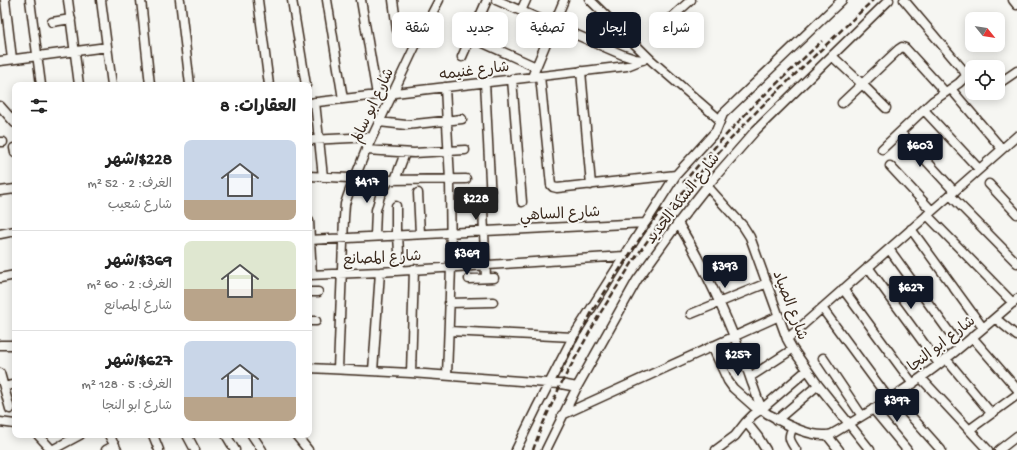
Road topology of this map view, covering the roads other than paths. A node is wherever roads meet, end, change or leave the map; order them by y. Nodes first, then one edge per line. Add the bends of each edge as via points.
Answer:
1 (5, 0) edge
2 (30, 0) edge
3 (68, 0) edge
4 (101, 0) edge
5 (141, 0) edge
6 (180, 0) edge
7 (258, 0) edge
8 (292, 0) edge
9 (327, 0) edge
10 (361, 0) edge
11 (393, 0) edge
12 (439, 0) edge
13 (487, 0) edge
14 (496, 0) edge
15 (526, 0) edge
16 (564, 0) edge
17 (590, 0) edge
18 (691, 0) edge
19 (842, 0) edge
20 (889, 0) edge
21 (904, 0) edge
22 (1013, 0) edge
23 (1017, 5) edge
24 (3, 10) edge
25 (521, 11) joint
26 (395, 12) edge
27 (433, 12) edge
28 (481, 12) edge
29 (559, 12) edge
30 (678, 12) edge
31 (71, 19) junction
32 (52, 22) dead end
33 (578, 35) edge
34 (107, 47) junction
35 (414, 48) edge
36 (466, 48) edge
37 (494, 48) edge
38 (544, 48) edge
39 (75, 51) junction
40 (38, 56) junction
41 (832, 56) junction
42 (462, 57) dead end
43 (12, 59) junction
44 (642, 60) junction
45 (0, 61) edge
46 (652, 61) junction
47 (536, 67) junction
48 (581, 71) junction
49 (1017, 71) edge
50 (536, 76) junction
51 (512, 79) junction
52 (1005, 79) edge
53 (41, 82) edge
54 (79, 82) edge
55 (112, 82) edge
56 (150, 82) edge
57 (190, 82) edge
58 (268, 82) edge
59 (306, 82) edge
60 (485, 82) junction
61 (862, 84) junction
62 (445, 87) junction
63 (948, 91) junction
64 (392, 94) junction
65 (377, 95) junction
66 (342, 99) junction
67 (312, 103) edge
68 (842, 103) dead end
69 (886, 108) dead end
70 (2, 110) edge
71 (924, 110) junction
72 (462, 119) dead end
73 (12, 120) edge
74 (720, 120) junction
75 (447, 121) junction
76 (380, 122) junction
77 (900, 132) junction
78 (1017, 136) edge
79 (372, 137) junction
80 (312, 140) edge
81 (319, 140) junction
82 (882, 149) dead end
83 (1002, 149) junction
84 (366, 150) junction
85 (465, 150) dead end
86 (449, 151) junction
87 (405, 153) junction
88 (890, 166) dead end
89 (979, 169) junction
90 (676, 175) junction
91 (312, 176) edge
92 (323, 177) junction
93 (355, 178) junction
94 (466, 179) dead end
95 (392, 180) junction
96 (450, 180) junction
97 (989, 184) dead end
98 (591, 185) junction
99 (707, 186) junction
100 (12, 189) edge
101 (0, 191) edge
102 (418, 193) dead end
103 (952, 193) junction
104 (522, 202) dead end
105 (396, 206) dead end
106 (930, 213) junction
107 (1017, 214) edge
108 (645, 223) junction
109 (678, 223) junction
110 (911, 229) junction
111 (484, 231) junction
112 (12, 232) edge
113 (451, 232) junction
114 (0, 234) edge
115 (420, 234) junction
116 (397, 235) junction
117 (375, 236) junction
118 (343, 238) junction
119 (312, 240) edge
120 (889, 249) junction
121 (624, 256) junction
122 (1017, 263) edge
123 (486, 264) junction
124 (451, 267) junction
125 (868, 267) junction
126 (414, 269) junction
127 (400, 270) junction
128 (380, 272) junction
129 (342, 273) junction
130 (312, 275) edge
131 (12, 276) edge
132 (0, 278) edge
133 (468, 279) dead end
134 (767, 283) junction
135 (843, 289) junction
136 (312, 292) edge
137 (318, 292) dead end
138 (1015, 301) edge
139 (492, 302) dead end
140 (719, 302) junction
141 (450, 303) junction
142 (822, 308) junction
143 (691, 314) dead end
144 (779, 316) junction
145 (995, 318) junction
146 (983, 328) junction
147 (448, 331) junction
148 (734, 336) junction
149 (1017, 336) edge
150 (573, 337) junction
151 (972, 337) junction
152 (787, 339) junction
153 (0, 345) edge
154 (12, 345) edge
155 (712, 346) junction
156 (960, 347) junction
157 (787, 353) dead end
158 (822, 358) dead end
159 (946, 359) junction
160 (939, 364) junction
161 (312, 368) edge
162 (338, 369) junction
163 (807, 370) junction
164 (373, 371) junction
165 (0, 373) edge
166 (411, 373) junction
167 (447, 375) junction
168 (750, 378) junction
169 (921, 378) junction
170 (549, 383) junction
171 (913, 384) junction
172 (12, 385) edge
173 (818, 385) junction
174 (4, 387) junction
175 (577, 387) junction
176 (1017, 389) edge
177 (1017, 395) edge
178 (891, 398) junction
179 (10, 409) dead end
180 (761, 410) junction
181 (873, 410) junction
182 (991, 414) junction
183 (562, 416) junction
184 (862, 416) junction
185 (777, 420) junction
186 (0, 422) edge
187 (746, 422) junction
188 (12, 424) edge
189 (849, 424) junction
190 (792, 427) junction
191 (969, 430) junction
192 (827, 435) junction
193 (1017, 436) edge
194 (41, 438) edge
195 (74, 438) edge
196 (111, 438) edge
197 (154, 438) edge
198 (189, 438) edge
199 (228, 438) edge
200 (254, 438) edge
201 (298, 438) edge
202 (116, 448) edge
203 (52, 450) edge
204 (106, 450) edge
205 (159, 450) edge
206 (195, 450) edge
207 (235, 450) edge
208 (262, 450) edge
209 (308, 450) edge
210 (516, 450) edge
211 (546, 450) edge
212 (716, 450) edge
213 (766, 450) edge
214 (796, 450) edge
215 (839, 450) edge
216 (870, 450) edge
217 (907, 450) edge
218 (941, 450) edge
219 (988, 450) edge
220 (999, 450) edge

1 - 24 street
2 - 40 street
3 - 31 street
4 - 34 street
5 - 56 street
6 - 57 street
7 - 58 street
8 - 59 street
9 - 66 street
10 - 65 street
11 - 26 street
12 - 27 street, شارع ابو سالم
13 - 28 street
14 - 25 street
15 - 25 street
16 - 29 street
17 - 46 street
18 - 30 street
19 - 74 street, شارع السكة الحديد via 723,114
20 - 41 street, شارع السكة الحديد
21 - 63 street via 965,72 965,78
22 - 23 street
24 - 43 street
31 - 32 street
31 - 39 street
33 - 44 street via 623,55
34 - 39 street
34 - 55 street
35 - 64 street, شارع ابو سالم
36 - 42 street
37 - 47 street
38 - 47 street
39 - 40 street
39 - 54 street
40 - 43 street
40 - 53 street
41 - 61 street
41 - 99 street, شارع السكة الحديد via 756,130
43 - 45 street
44 - 46 street
44 - 48 street, شارع غنيمه via 628,66
46 - 74 street
47 - 50 street
48 - 50 street, شارع غنيمه
48 - 98 street
49 - 52 street
50 - 51 street, شارع غنيمه
50 - 98 street via 551,185 557,188
51 - 60 street, شارع غنيمه
51 - 104 street
60 - 62 street, شارع غنيمه
60 - 111 street via 491,201 483,209
61 - 63 street via 902,47
61 - 68 street
61 - 69 street
62 - 64 street, شارع غنيمه
62 - 75 street
63 - 71 street
63 - 83 street
64 - 65 street, شارع غنيمه
64 - 76 street, شارع ابو سالم
65 - 66 street, شارع غنيمه
66 - 67 street, شارع غنيمه
67 - 81 street
70 - 73 street
71 - 77 street
71 - 89 street
72 - 75 street
74 - 90 street, شارع السكة الحديد via 716,131
75 - 76 street via 406,125
75 - 86 street
76 - 79 street, شارع ابو سالم
77 - 82 street
77 - 103 street
78 - 83 street
79 - 81 street
79 - 84 street, شارع ابو سالم
80 - 81 street
81 - 92 street
83 - 89 street
84 - 87 street
84 - 93 street, شارع ابو سالم
85 - 86 street
86 - 87 street
86 - 96 street
87 - 95 street
88 - 106 street
89 - 103 street
90 - 98 street
90 - 108 street, شارع السكة الحديد
91 - 92 street
92 - 93 street
93 - 95 street
93 - 118 street, شارع ابو سالم via 345,204
94 - 96 street
95 - 96 street
95 - 117 street via 380,196 376,210
96 - 113 street
97 - 107 street
99 - 109 street, شارع السكة الحديد
99 - 134 street, شارع الصياد via 750,237
100 - 101 street
102 - 115 street
103 - 106 street
103 - 122 street
105 - 116 street
106 - 110 street
106 - 138 street
108 - 111 street, شارع الساهي
108 - 121 street, شارع السكة الحديد
109 - 140 street via 698,257
109 - 175 street, شارع السكة الحديد via 637,280
110 - 120 street
110 - 146 street
111 - 113 street, شارع الساهي
111 - 123 street
112 - 114 street
113 - 115 street, شارع الساهي
113 - 124 street
115 - 116 street, شارع الساهي
116 - 117 street, شارع الساهي
116 - 127 street
117 - 118 street, شارع الساهي
118 - 119 street, شارع الساهي
118 - 129 street, شارع ابو سالم
120 - 125 street
120 - 156 street
121 - 123 street, شارع المصانع
121 - 150 street, شارع السكة الحديد
123 - 124 street, شارع المصانع
123 - 133 street via 490,278
124 - 126 street, شارع المصانع
124 - 141 street
125 - 135 street
125 - 160 street
126 - 127 street, شارع المصانع
126 - 166 street
127 - 128 street, شارع المصانع
128 - 129 street, شارع المصانع
128 - 164 street
129 - 130 street, شارع المصانع
129 - 162 street, شارع ابو سالم
131 - 132 street
134 - 140 street
134 - 144 street, شارع الصياد
135 - 142 street
135 - 171 street
136 - 137 street
138 - 145 street, شارع ابو النجا
139 - 141 street
140 - 143 street
140 - 148 street
141 - 147 street
142 - 152 street
142 - 178 street
144 - 148 street
144 - 152 street, شارع الصياد
145 - 146 street, شارع ابو النجا
145 - 149 street
146 - 151 street, شارع ابو النجا
147 - 150 street
147 - 167 street
148 - 155 street
148 - 168 street
150 - 170 street, شارع السكة الحديد
151 - 156 street, شارع ابو النجا
151 - 176 street
152 - 163 street, شارع الصياد
153 - 154 street
155 - 180 street via 731,384
155 - 183 street
156 - 159 street, شارع ابو النجا
157 - 168 street
158 - 184 street
159 - 160 street, شارع ابو النجا
159 - 182 street
160 - 169 street, شارع ابو النجا
161 - 162 street
162 - 164 street
163 - 173 street, شارع الصياد
163 - 180 street
164 - 166 street
165 - 174 street
166 - 167 street
167 - 170 street
168 - 180 street
169 - 171 street, شارع ابو النجا
169 - 191 street
170 - 175 street
170 - 210 street, شارع السكة الحديد
171 - 178 street, شارع ابو النجا
172 - 174 street
173 - 185 street
173 - 189 street, شارع الصياد
174 - 179 street
175 - 183 street, شارع السكة الحديد
177 - 182 street
178 - 181 street, شارع ابو النجا
178 - 218 street
180 - 185 street
180 - 187 street
181 - 184 street, شارع ابو النجا
181 - 217 street
182 - 191 street
183 - 211 street, شارع السكة الحديد
184 - 189 street, شارع ابو النجا
185 - 190 street
186 - 188 street
187 - 212 street via 735,436
187 - 213 street
189 - 192 street, شارع ابو النجا
189 - 216 street, شارع الصياد
190 - 192 street
190 - 214 street via 789,437
191 - 219 street
192 - 215 street
193 - 220 street
194 - 203 street
195 - 203 street
196 - 202 street
197 - 205 street
198 - 206 street
199 - 207 street
200 - 208 street
201 - 209 street
202 - 204 street

